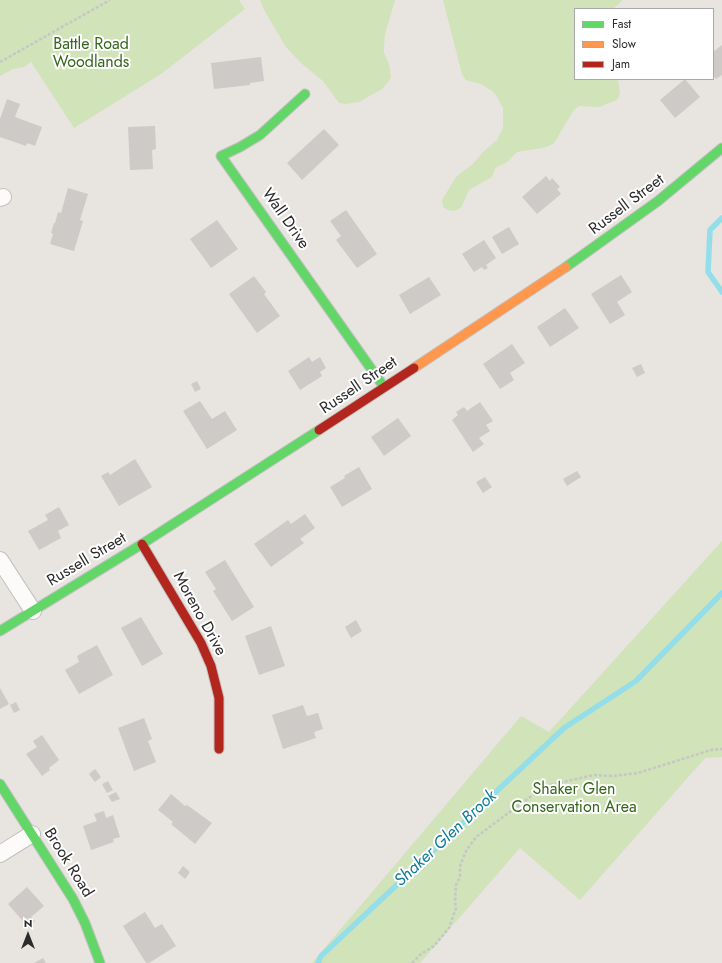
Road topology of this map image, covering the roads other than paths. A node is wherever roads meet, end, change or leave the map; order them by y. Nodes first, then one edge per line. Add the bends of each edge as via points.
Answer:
1 (305, 94) dead end
2 (722, 148) edge
3 (384, 386) junction
4 (142, 544) junction
5 (0, 560) edge
6 (33, 611) junction
7 (0, 631) edge
8 (218, 750) dead end
9 (0, 784) edge
10 (32, 834) junction
11 (0, 854) edge
12 (100, 963) edge

1 - 3 street, Wall Drive via 260,135 221,156
2 - 3 street, Russell Street via 633,220
3 - 4 street, Russell Street via 267,465
4 - 6 street, Russell Street
4 - 8 street, Moreno Drive via 201,643 211,666 218,690
5 - 6 street
6 - 7 street, Russell Street
9 - 10 street, Brook Road
10 - 11 street
10 - 12 street, Brook Road via 80,911

